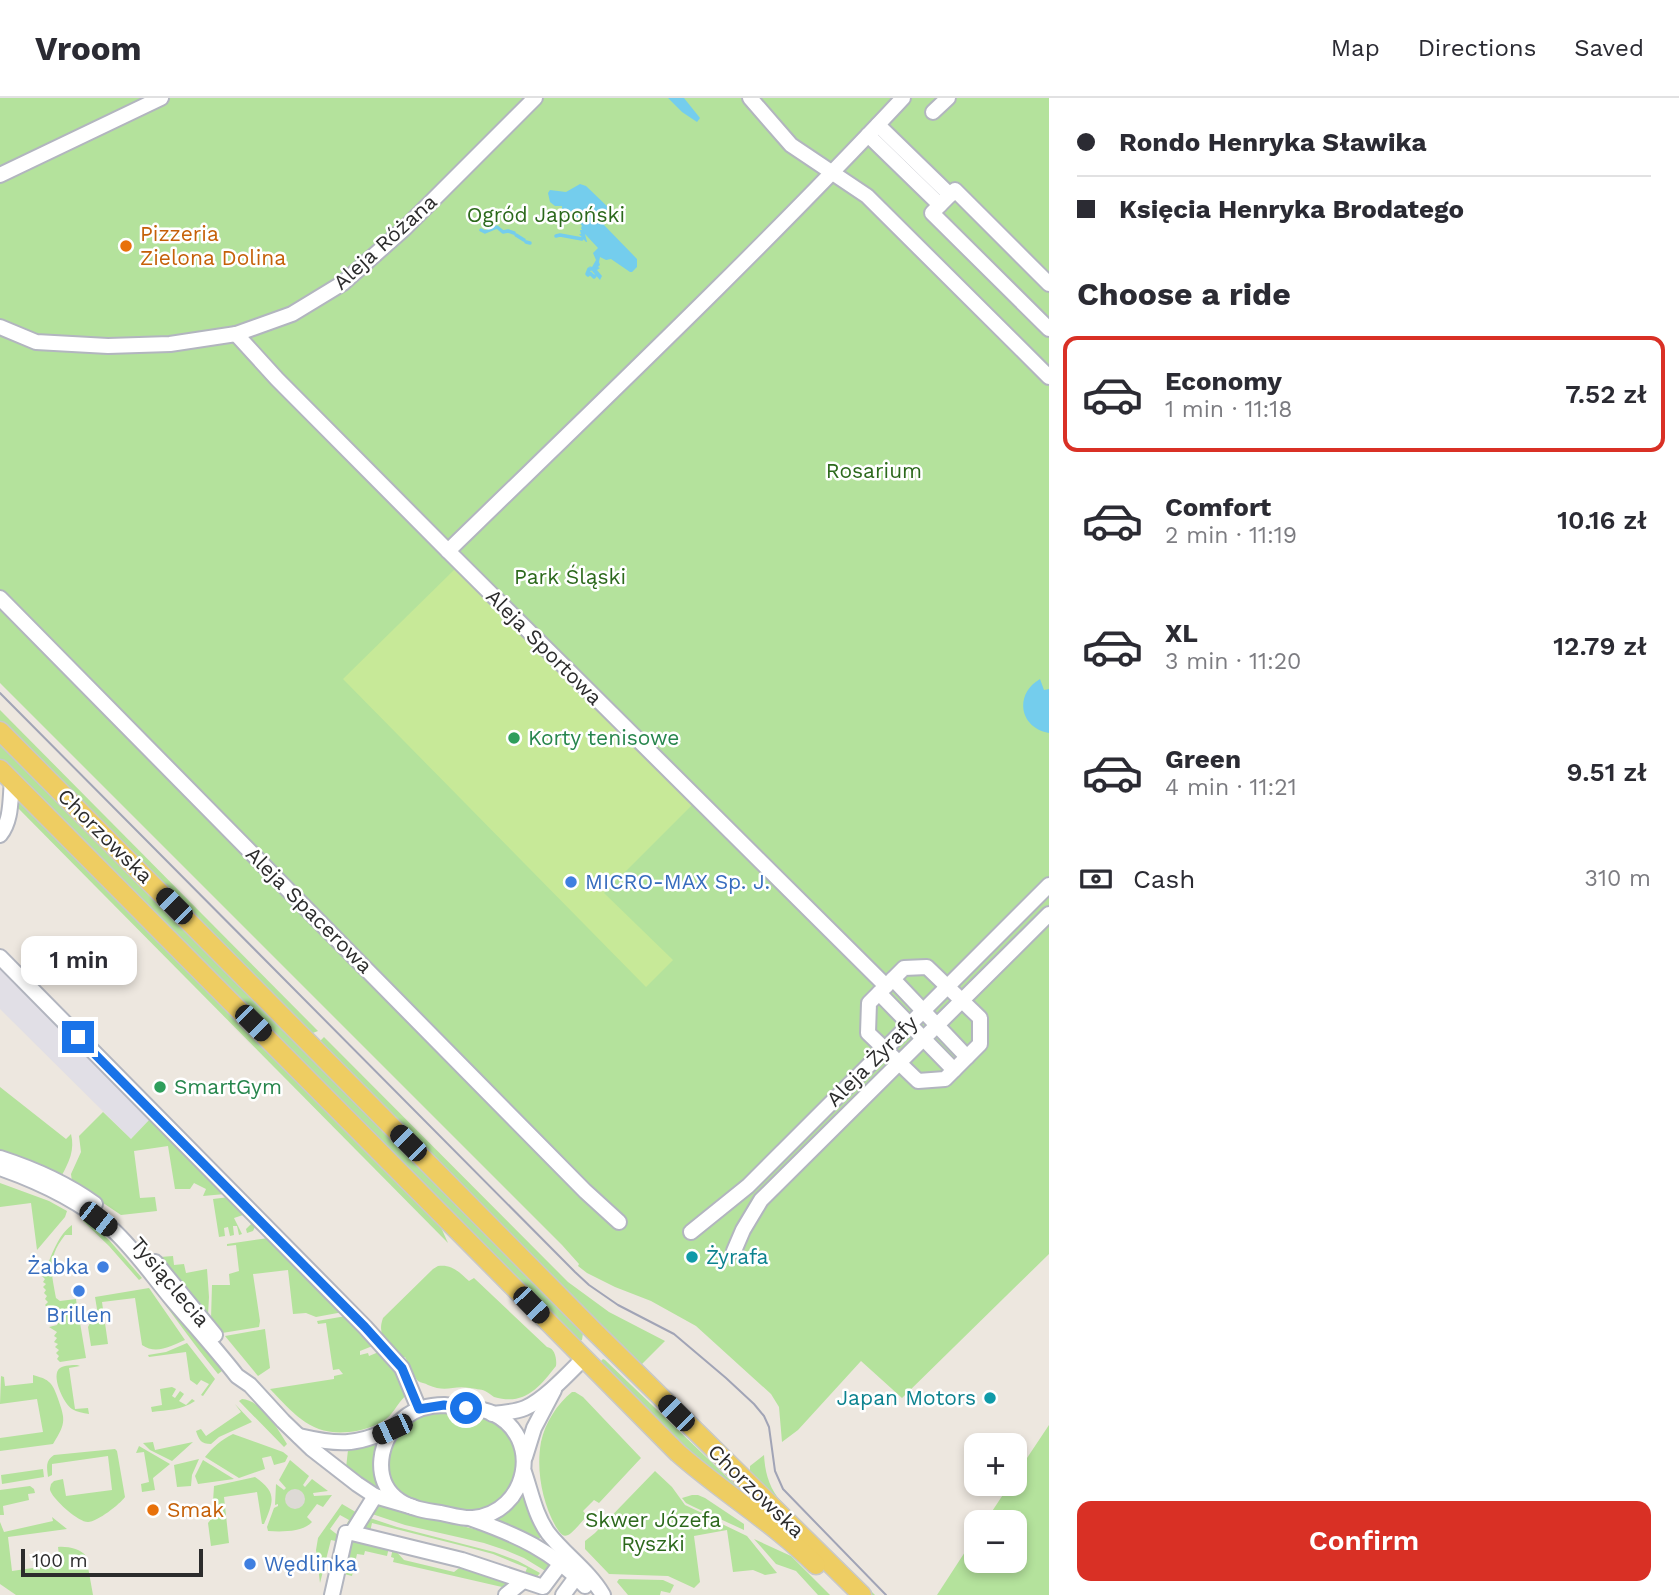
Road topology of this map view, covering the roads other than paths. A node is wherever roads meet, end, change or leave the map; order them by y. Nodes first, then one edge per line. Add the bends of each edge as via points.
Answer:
1 (161, 98) edge
2 (535, 98) edge
3 (750, 98) edge
4 (904, 98) edge
5 (948, 98) edge
6 (933, 113) dead end
7 (873, 130) junction
8 (833, 174) junction
9 (0, 175) edge
10 (945, 200) junction
11 (1049, 284) edge
12 (0, 327) edge
13 (1049, 329) edge
14 (236, 334) junction
15 (1049, 377) edge
16 (448, 551) junction
17 (0, 598) edge
18 (0, 732) edge
19 (6, 775) edge
20 (0, 835) edge
21 (1049, 885) edge
22 (1049, 914) edge
23 (0, 957) edge
24 (886, 986) junction
25 (947, 986) junction
26 (961, 1001) junction
27 (923, 1010) junction
28 (909, 1024) junction
29 (937, 1024) junction
30 (923, 1038) junction
31 (884, 1048) junction
32 (967, 1057) junction
33 (899, 1062) junction
34 (954, 1070) junction
35 (0, 1158) edge
36 (0, 1168) edge
37 (619, 1222) dead end
38 (691, 1232) dead end
39 (734, 1251) dead end
40 (581, 1318) junction
41 (620, 1356) junction
42 (584, 1358) junction
43 (558, 1383) junction
44 (250, 1385) junction
45 (419, 1409) junction
46 (492, 1414) junction
47 (392, 1429) junction
48 (298, 1436) junction
49 (338, 1443) junction
50 (330, 1463) junction
51 (524, 1464) junction
52 (375, 1496) junction
53 (413, 1507) junction
54 (471, 1519) junction
55 (352, 1533) junction
56 (561, 1563) junction
57 (574, 1580) dead end
58 (523, 1581) junction
59 (540, 1591) edge
60 (332, 1595) edge
61 (506, 1595) edge
62 (563, 1595) edge
63 (594, 1595) edge
64 (603, 1595) edge
65 (845, 1595) edge
66 (862, 1595) edge

1 - 9 street
2 - 14 street, Aleja Różana via 344,283 292,314
3 - 8 street via 791,145
4 - 7 street
5 - 6 street
7 - 8 street
7 - 10 street
8 - 15 street via 867,196
8 - 16 street
10 - 11 street via 955,190
10 - 13 street via 933,213
12 - 14 street, Aleja Różana via 36,342 108,346 170,344
14 - 16 street, Aleja Sportowa
16 - 24 street, Aleja Sportowa
17 - 37 street, Aleja Spacerowa
18 - 40 main road, Chorzowska
19 - 20 street via 9,816
19 - 42 main road, Chorzowska
21 - 25 street, Aleja Żyrafy
22 - 26 street, Aleja Żyrafy
23 - 45 street via 365,1327 402,1368
24 - 25 street via 904,968 926,967
24 - 27 street
24 - 28 street
24 - 31 street via 869,1003 869,1032
25 - 26 street
25 - 27 street, Aleja Żyrafy
26 - 29 street, Aleja Żyrafy
26 - 32 street via 981,1018 980,1044
27 - 28 street, Aleja Żyrafy
27 - 29 street
28 - 30 street
28 - 31 street, Aleja Żyrafy
29 - 30 street, Aleja Żyrafy
29 - 32 street
30 - 33 street, Aleja Żyrafy
30 - 34 street
31 - 33 street
31 - 38 street, Aleja Żyrafy via 748,1186
32 - 34 street
33 - 34 street via 918,1081 945,1079
33 - 39 street, Aleja Żyrafy via 761,1200
35 - 44 street, Tysiąclecia via 74,1190 125,1230 245,1370
36 - 44 street, Tysiąclecia via 58,1192 112,1229 237,1376
40 - 41 main road, Chorzowska
40 - 42 main road via 587,1333
41 - 42 main road via 598,1353
41 - 66 main road, Chorzowska
42 - 43 street
42 - 65 main road, Chorzowska via 678,1453 803,1553
43 - 46 street via 527,1407
43 - 51 street via 534,1428
44 - 48 street, Tysiąclecia
45 - 46 street via 444,1405
45 - 47 street
46 - 51 street via 514,1432
47 - 49 street via 358,1442
47 - 53 street via 382,1454 382,1475 392,1494
48 - 49 street
48 - 50 street, Tysiąclecia
49 - 50 street via 331,1451
50 - 52 street, Tysiąclecia
51 - 54 street via 519,1486 506,1504
51 - 64 street via 547,1531
52 - 53 street, Tysiąclecia
52 - 55 street
53 - 54 street
54 - 56 street via 532,1543
55 - 58 street via 462,1560
55 - 60 street via 345,1533
56 - 59 street
56 - 63 street
57 - 62 street
58 - 59 street
58 - 61 street

